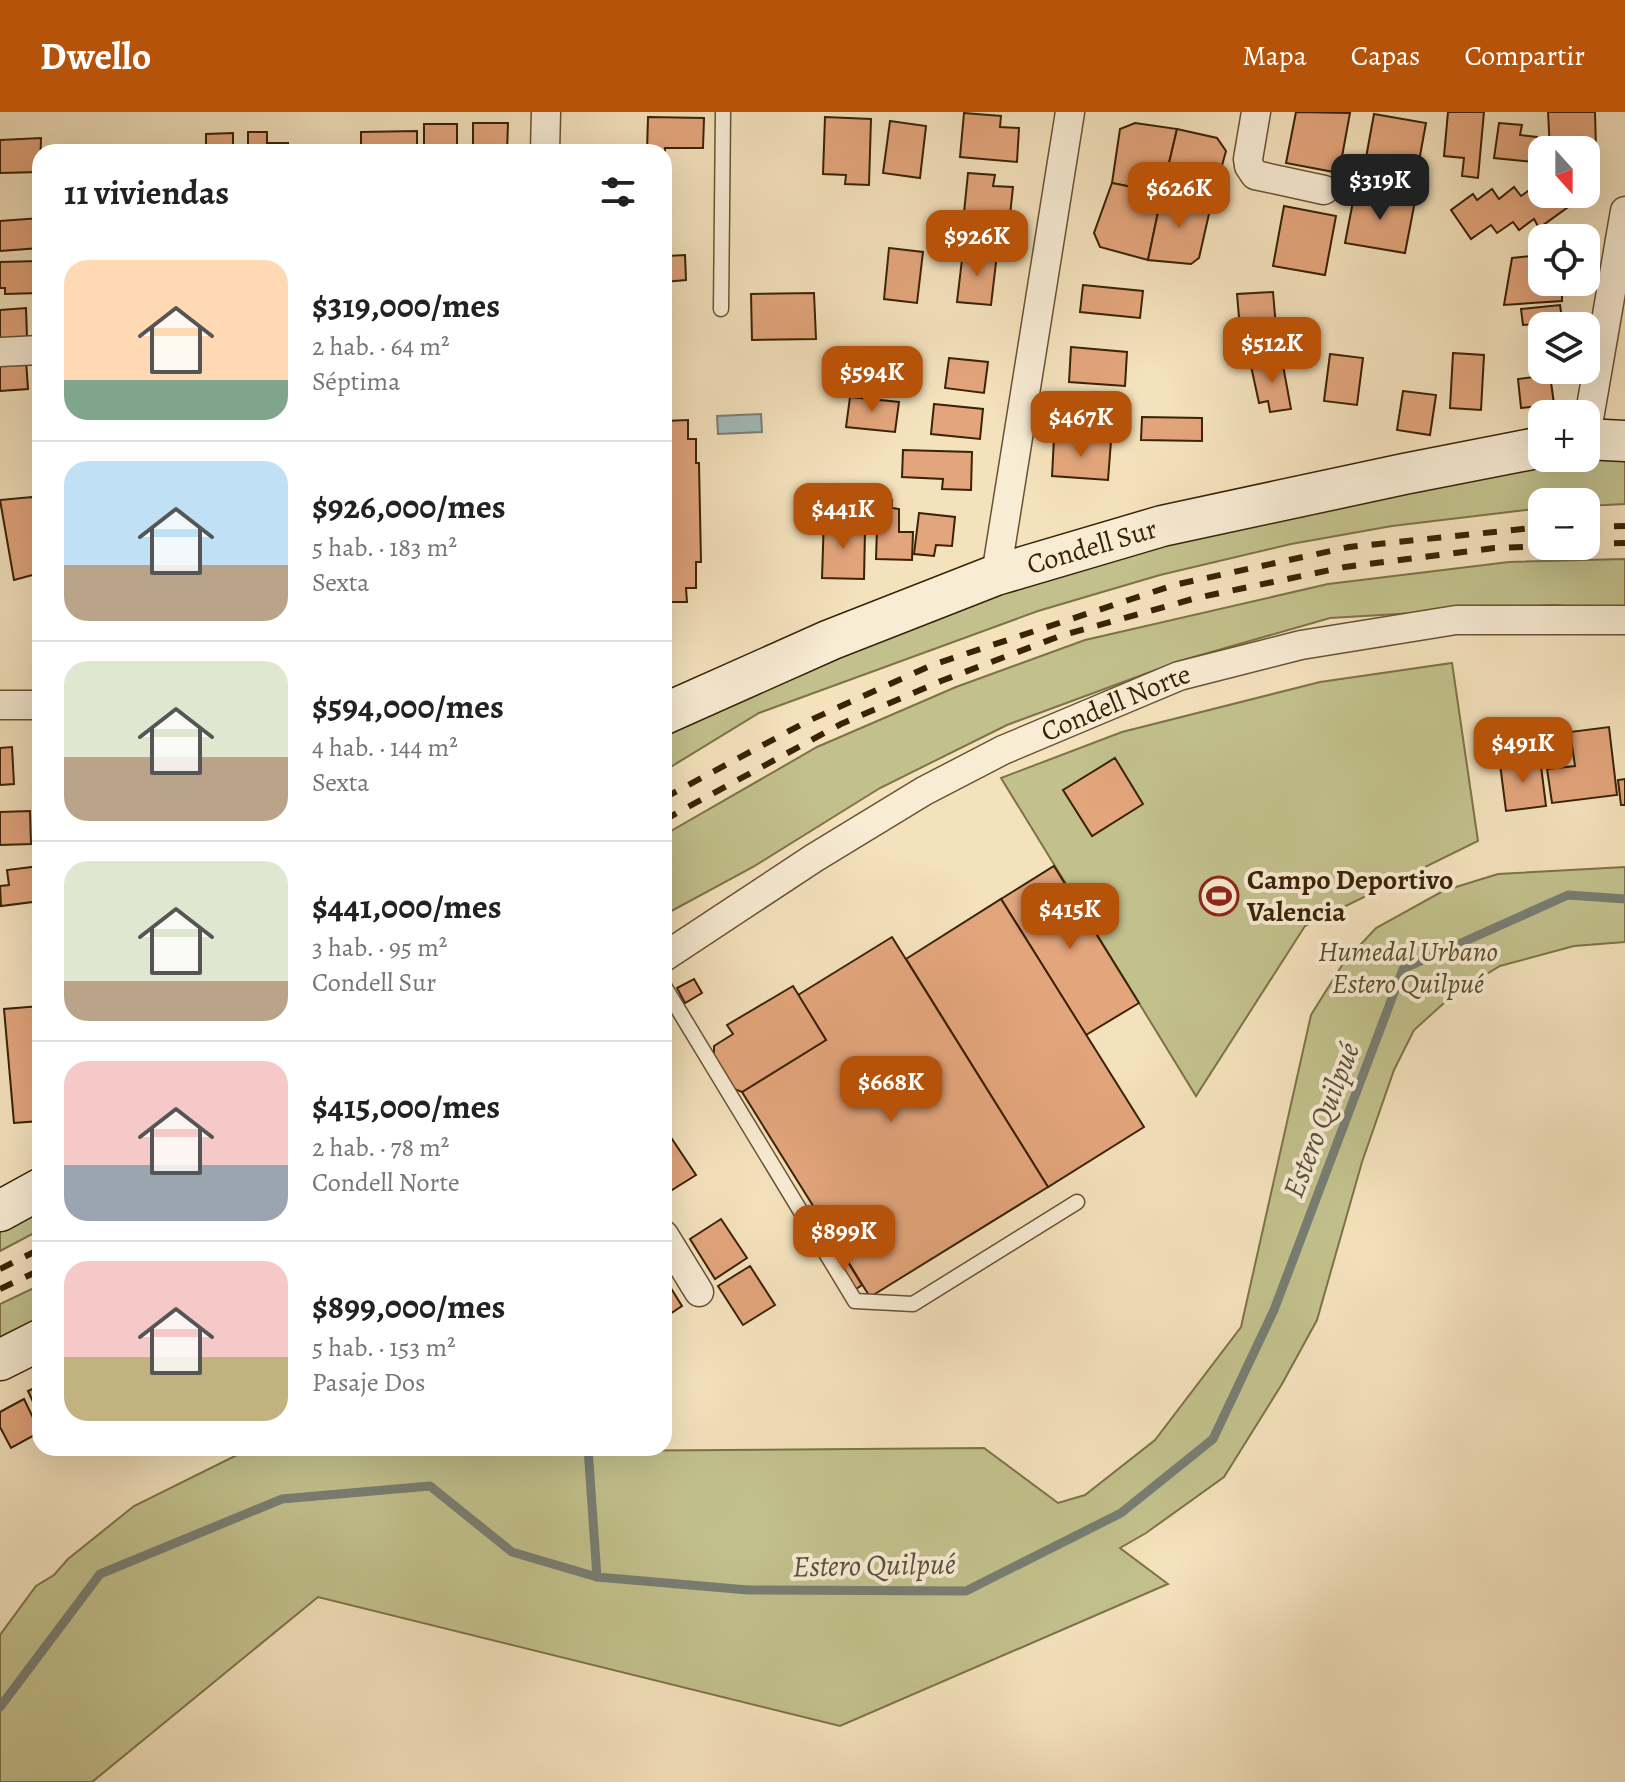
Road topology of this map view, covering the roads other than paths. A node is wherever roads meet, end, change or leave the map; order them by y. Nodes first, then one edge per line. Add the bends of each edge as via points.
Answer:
1 (546, 112) edge
2 (723, 112) edge
3 (1070, 112) edge
4 (1256, 112) edge
5 (545, 144) edge
6 (1324, 190) dead end
7 (1625, 211) edge
8 (721, 309) dead end
9 (32, 350) edge
10 (0, 352) edge
11 (1593, 400) edge
12 (1600, 439) edge
13 (1625, 441) edge
14 (1528, 450) edge
15 (996, 575) junction
16 (1625, 620) edge
17 (0, 705) edge
18 (32, 705) edge
19 (672, 710) edge
20 (672, 952) edge
21 (672, 999) edge
22 (32, 1193) edge
23 (1077, 1202) dead end
24 (0, 1211) edge
25 (672, 1248) edge
26 (699, 1292) dead end
27 (32, 1344) edge
28 (0, 1360) edge

1 - 5 street
2 - 8 lane
3 - 15 street
4 - 6 street via 1248,159 1255,175
7 - 11 street
9 - 10 street
12 - 13 street
14 - 15 street, Condell Sur via 1162,526
15 - 19 street, Condell Sur via 830,640
16 - 20 street, Condell Norte via 1456,620 1301,645 1179,676 1003,750 924,791
17 - 18 street
21 - 23 lane via 855,1301 913,1304
22 - 24 street
25 - 26 street
27 - 28 street

